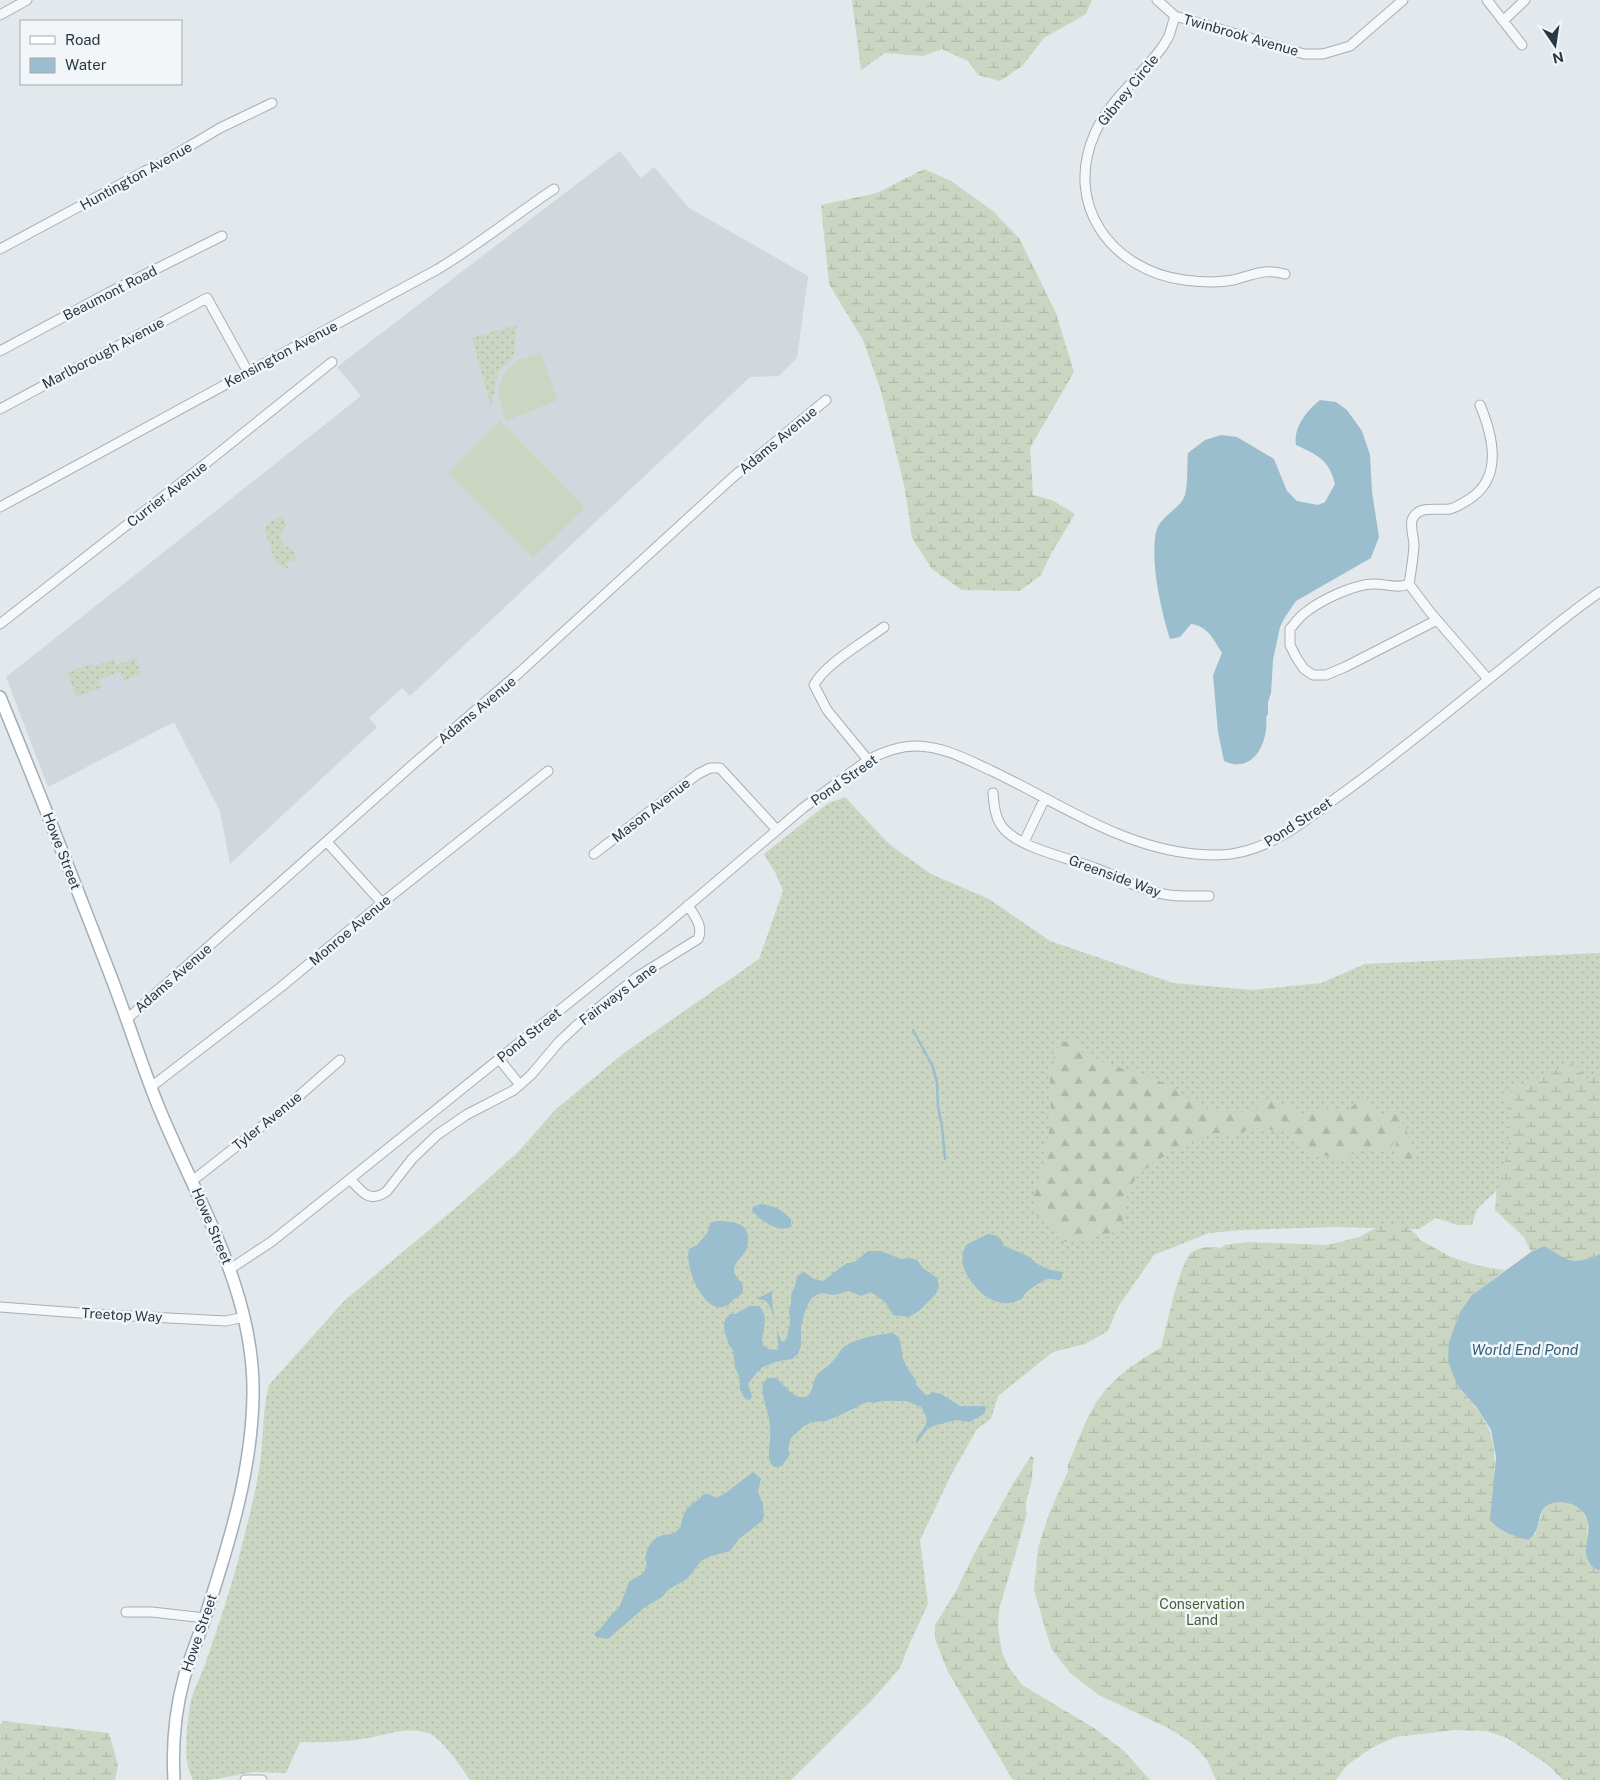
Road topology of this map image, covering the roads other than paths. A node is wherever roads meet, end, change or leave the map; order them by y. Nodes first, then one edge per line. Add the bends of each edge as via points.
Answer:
1 (27, 0) edge
2 (1157, 0) edge
3 (1403, 0) edge
4 (1487, 0) edge
5 (1525, 0) edge
6 (0, 15) edge
7 (1175, 16) junction
8 (1503, 21) junction
9 (1522, 45) dead end
10 (272, 103) dead end
11 (554, 189) dead end
12 (222, 236) dead end
13 (0, 248) edge
14 (1285, 274) dead end
15 (0, 351) edge
16 (332, 362) dead end
17 (248, 372) junction
18 (826, 400) dead end
19 (1480, 405) dead end
20 (0, 409) edge
21 (0, 507) edge
22 (1409, 584) junction
23 (1600, 592) edge
24 (1438, 620) junction
25 (0, 624) edge
26 (884, 627) dead end
27 (1488, 679) junction
28 (0, 697) edge
29 (868, 760) junction
30 (548, 772) dead end
31 (994, 793) dead end
32 (1046, 798) junction
33 (777, 830) junction
34 (327, 842) junction
35 (1024, 842) junction
36 (594, 854) dead end
37 (1209, 896) dead end
38 (382, 903) junction
39 (688, 906) junction
40 (127, 1019) junction
41 (499, 1059) junction
42 (340, 1060) dead end
43 (520, 1085) junction
44 (151, 1087) junction
45 (350, 1179) junction
46 (192, 1181) junction
47 (230, 1269) junction
48 (0, 1307) edge
49 (244, 1317) junction
50 (126, 1612) dead end
51 (205, 1618) junction
52 (174, 1780) edge
53 (245, 1780) edge
54 (262, 1780) edge

1 - 6 street
2 - 7 street, Twinbrook Avenue
3 - 7 street, Twinbrook Avenue via 1350,46 1315,55
4 - 8 street
5 - 8 street
7 - 14 street, Gibney Circle via 1163,46 1111,107 1095,132 1089,147 1086,172 1087,197 1092,213 1108,241 1133,263 1148,271 1204,282 1233,280 1265,271
8 - 9 street
10 - 13 street, Huntington Avenue
11 - 17 street, Kensington Avenue via 473,248 438,269
12 - 15 street, Beaumont Road
16 - 25 street, Currier Avenue
17 - 20 street, Marlborough Avenue via 207,298
17 - 21 street, Kensington Avenue
18 - 34 street, Adams Avenue via 732,478 520,672
19 - 22 street via 1491,438 1493,466 1490,476 1479,493 1465,502 1450,509 1424,509 1415,515 1412,520 1414,544
22 - 24 street
22 - 24 street via 1401,587 1373,583 1356,586 1306,612 1290,629 1290,645 1304,669 1313,675 1326,674
23 - 27 street, Pond Street
24 - 27 street
26 - 29 street via 831,666 814,685 827,710
27 - 32 street, Pond Street via 1403,748 1297,826 1262,846 1242,852 1202,854 1150,846 1126,838
28 - 40 main road, Howe Street
29 - 32 street, Pond Street via 896,748 929,747 952,753
29 - 33 street, Pond Street
30 - 38 street, Monroe Avenue
31 - 35 street, Greenside Way via 993,804 1000,824
32 - 35 street
33 - 36 street, Mason Avenue via 730,777 720,768 710,768
33 - 39 street, Pond Street
34 - 38 street
34 - 40 street, Adams Avenue
35 - 37 street, Greenside Way via 1162,894
38 - 44 street, Monroe Avenue via 282,987
39 - 41 street, Pond Street
39 - 43 street, Fairways Lane via 700,928 698,939 637,977 577,1025
40 - 44 main road, Howe Street
41 - 43 street
41 - 45 street, Pond Street
42 - 46 street, Tyler Avenue
43 - 45 street, Fairways Lane via 437,1135 381,1195 371,1198
44 - 46 main road, Howe Street
45 - 47 street, Pond Street via 271,1242
46 - 47 main road, Howe Street
47 - 49 main road, Howe Street
48 - 49 street, Treetop Way via 226,1321
49 - 51 main road, Howe Street via 253,1382 251,1438 232,1530
50 - 51 street
51 - 52 main road, Howe Street via 184,1676 178,1706 173,1742
53 - 54 street

